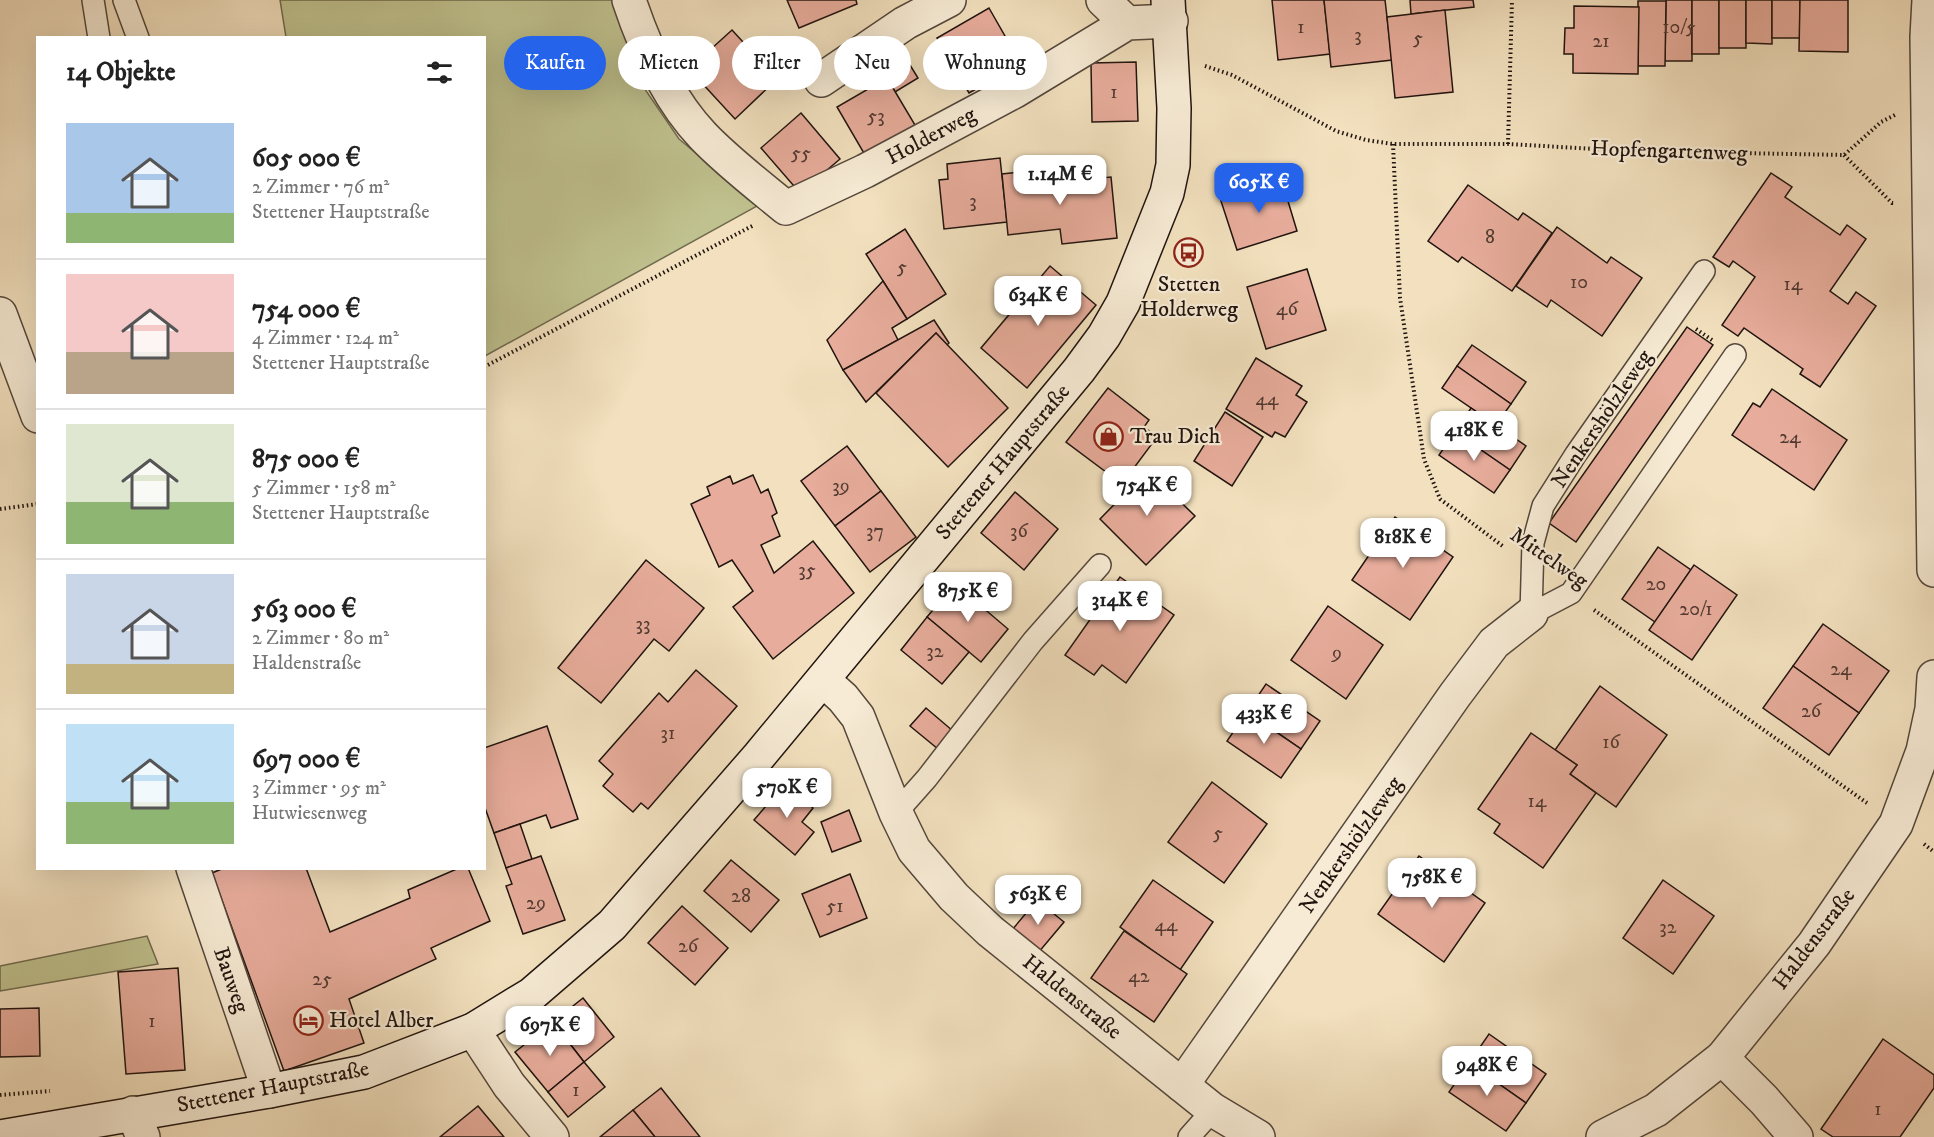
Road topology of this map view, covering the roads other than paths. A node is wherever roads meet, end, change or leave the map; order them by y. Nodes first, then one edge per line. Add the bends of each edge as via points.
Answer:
1 (93, 0) edge
2 (124, 0) edge
3 (629, 0) edge
4 (949, 0) edge
5 (1103, 0) edge
6 (1929, 0) edge
7 (1169, 10) edge
8 (1127, 23) junction
9 (99, 36) edge
10 (137, 36) edge
11 (822, 79) edge
12 (1932, 168) edge
13 (1704, 271) dead end
14 (0, 314) edge
15 (1735, 355) road end
16 (36, 411) edge
17 (1100, 566) dead end
18 (1934, 570) edge
19 (1532, 614) junction
20 (1934, 677) edge
21 (823, 680) junction
22 (896, 813) junction
23 (194, 870) edge
24 (473, 1030) junction
25 (1722, 1058) junction
26 (1182, 1085) junction
27 (269, 1091) junction
28 (1213, 1110) junction
29 (138, 1125) edge
30 (0, 1137) edge
31 (552, 1137) edge
32 (1189, 1137) edge
33 (1258, 1137) edge
34 (1603, 1137) edge
35 (1796, 1137) edge

1 - 9 lane
2 - 10 lane
3 - 8 street, Holderweg via 648,51 669,90 702,135 786,208 1015,91
4 - 11 street via 905,23
5 - 8 street
6 - 12 street
7 - 8 street, Holderweg
7 - 21 street, Stettener Hauptstraße via 1173,165 1167,193 1123,303 1079,370
12 - 18 street
13 - 19 lane, Nenkershölzleweg via 1543,506 1533,543
14 - 16 street
15 - 19 lane, Nenkershölzleweg via 1571,593
17 - 22 lane via 1034,641
19 - 26 street, Nenkershölzleweg via 1494,643 1455,695
20 - 25 street, Haldenstraße via 1923,751 1896,824 1814,944
21 - 22 street, Haldenstraße via 858,717
21 - 24 street, Stettener Hauptstraße via 612,925 532,994
22 - 26 street, Haldenstraße via 914,850 961,904
23 - 27 street, Bauweg
24 - 27 street, Stettener Hauptstraße via 364,1072
24 - 31 street via 509,1085
25 - 34 street, Haldenstraße via 1656,1110
25 - 35 street
26 - 28 street, Haldenstraße
27 - 29 street, Stettener Hauptstraße
28 - 32 lane
28 - 33 street, Haldenstraße
29 - 30 street, Stettener Hauptstraße

